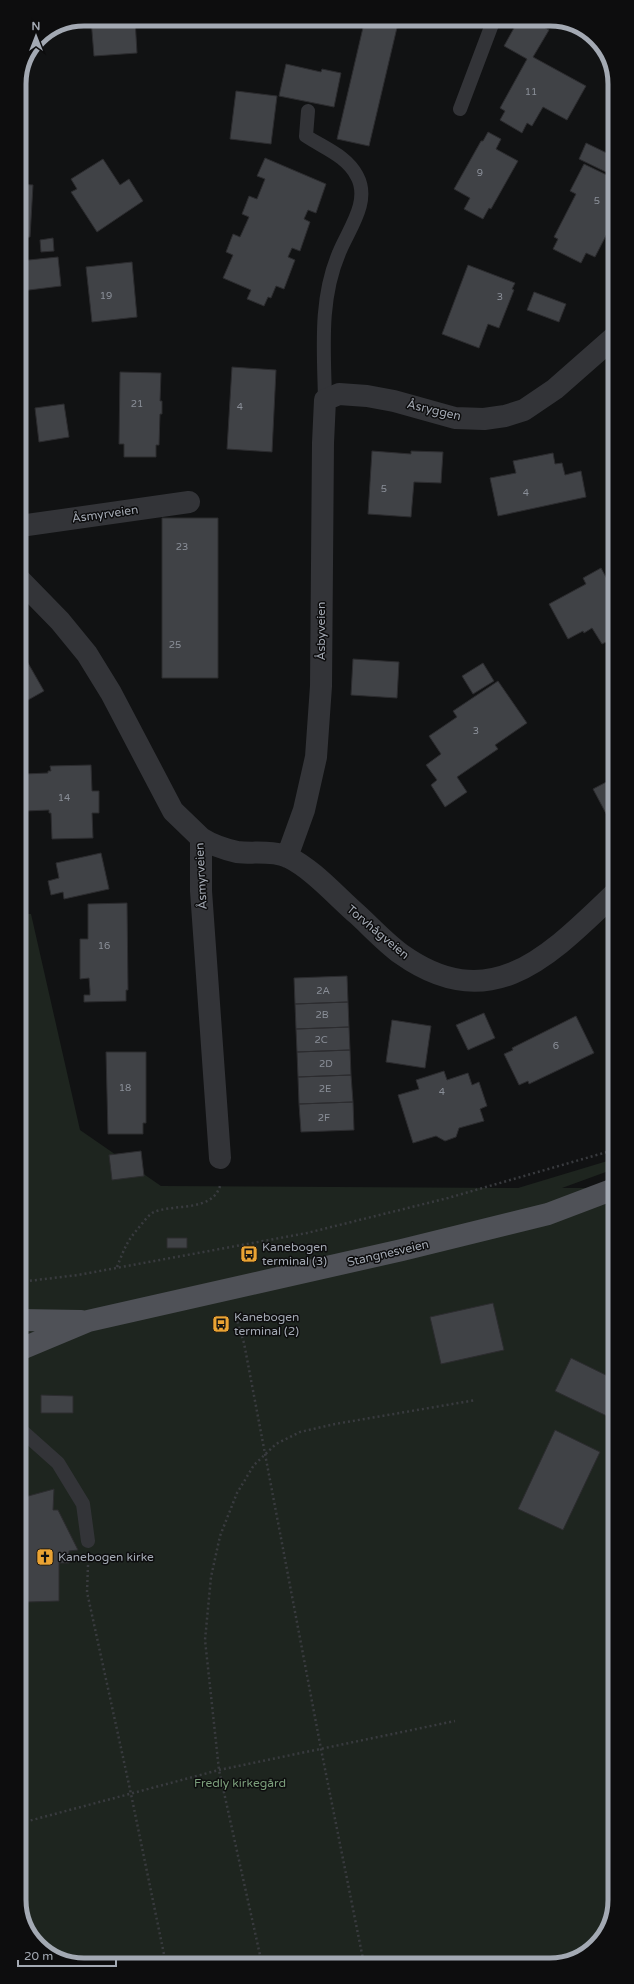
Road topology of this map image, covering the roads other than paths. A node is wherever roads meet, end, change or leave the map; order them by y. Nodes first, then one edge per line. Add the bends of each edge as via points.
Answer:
1 (491, 26) edge
2 (460, 109) dead end
3 (308, 111) dead end
4 (608, 342) edge
5 (325, 400) junction
6 (190, 502) dead end
7 (26, 525) edge
8 (26, 586) edge
9 (200, 838) junction
10 (287, 857) junction
11 (608, 900) edge
12 (220, 1158) road end
13 (608, 1191) edge
14 (26, 1320) edge
15 (88, 1321) junction
16 (26, 1347) edge
17 (26, 1434) edge
18 (88, 1541) road end

1 - 2 lane
3 - 5 lane via 306,136 347,161 358,177 361,196 355,223 339,254 325,302
4 - 5 street, Åsryggen via 555,389 524,410 505,416 484,419 455,418 367,396 338,394
5 - 10 street, Åsbyveien via 322,443 321,686 316,757 304,810
6 - 7 street, Åsmyrveien
8 - 9 street, Åsmyrveien via 87,654 172,811
9 - 10 street, Torvhågveien via 214,846 238,852
9 - 12 street, Åsmyrveien via 201,891
10 - 11 street, Torvhågveien via 308,870 400,953 447,978 469,982 493,979 532,965 550,953
13 - 15 main road, Stangnesveien via 548,1214 394,1252
14 - 15 main road, Stangnesveien
15 - 16 main road, Stangnesveien
17 - 18 lane via 58,1463 83,1504

